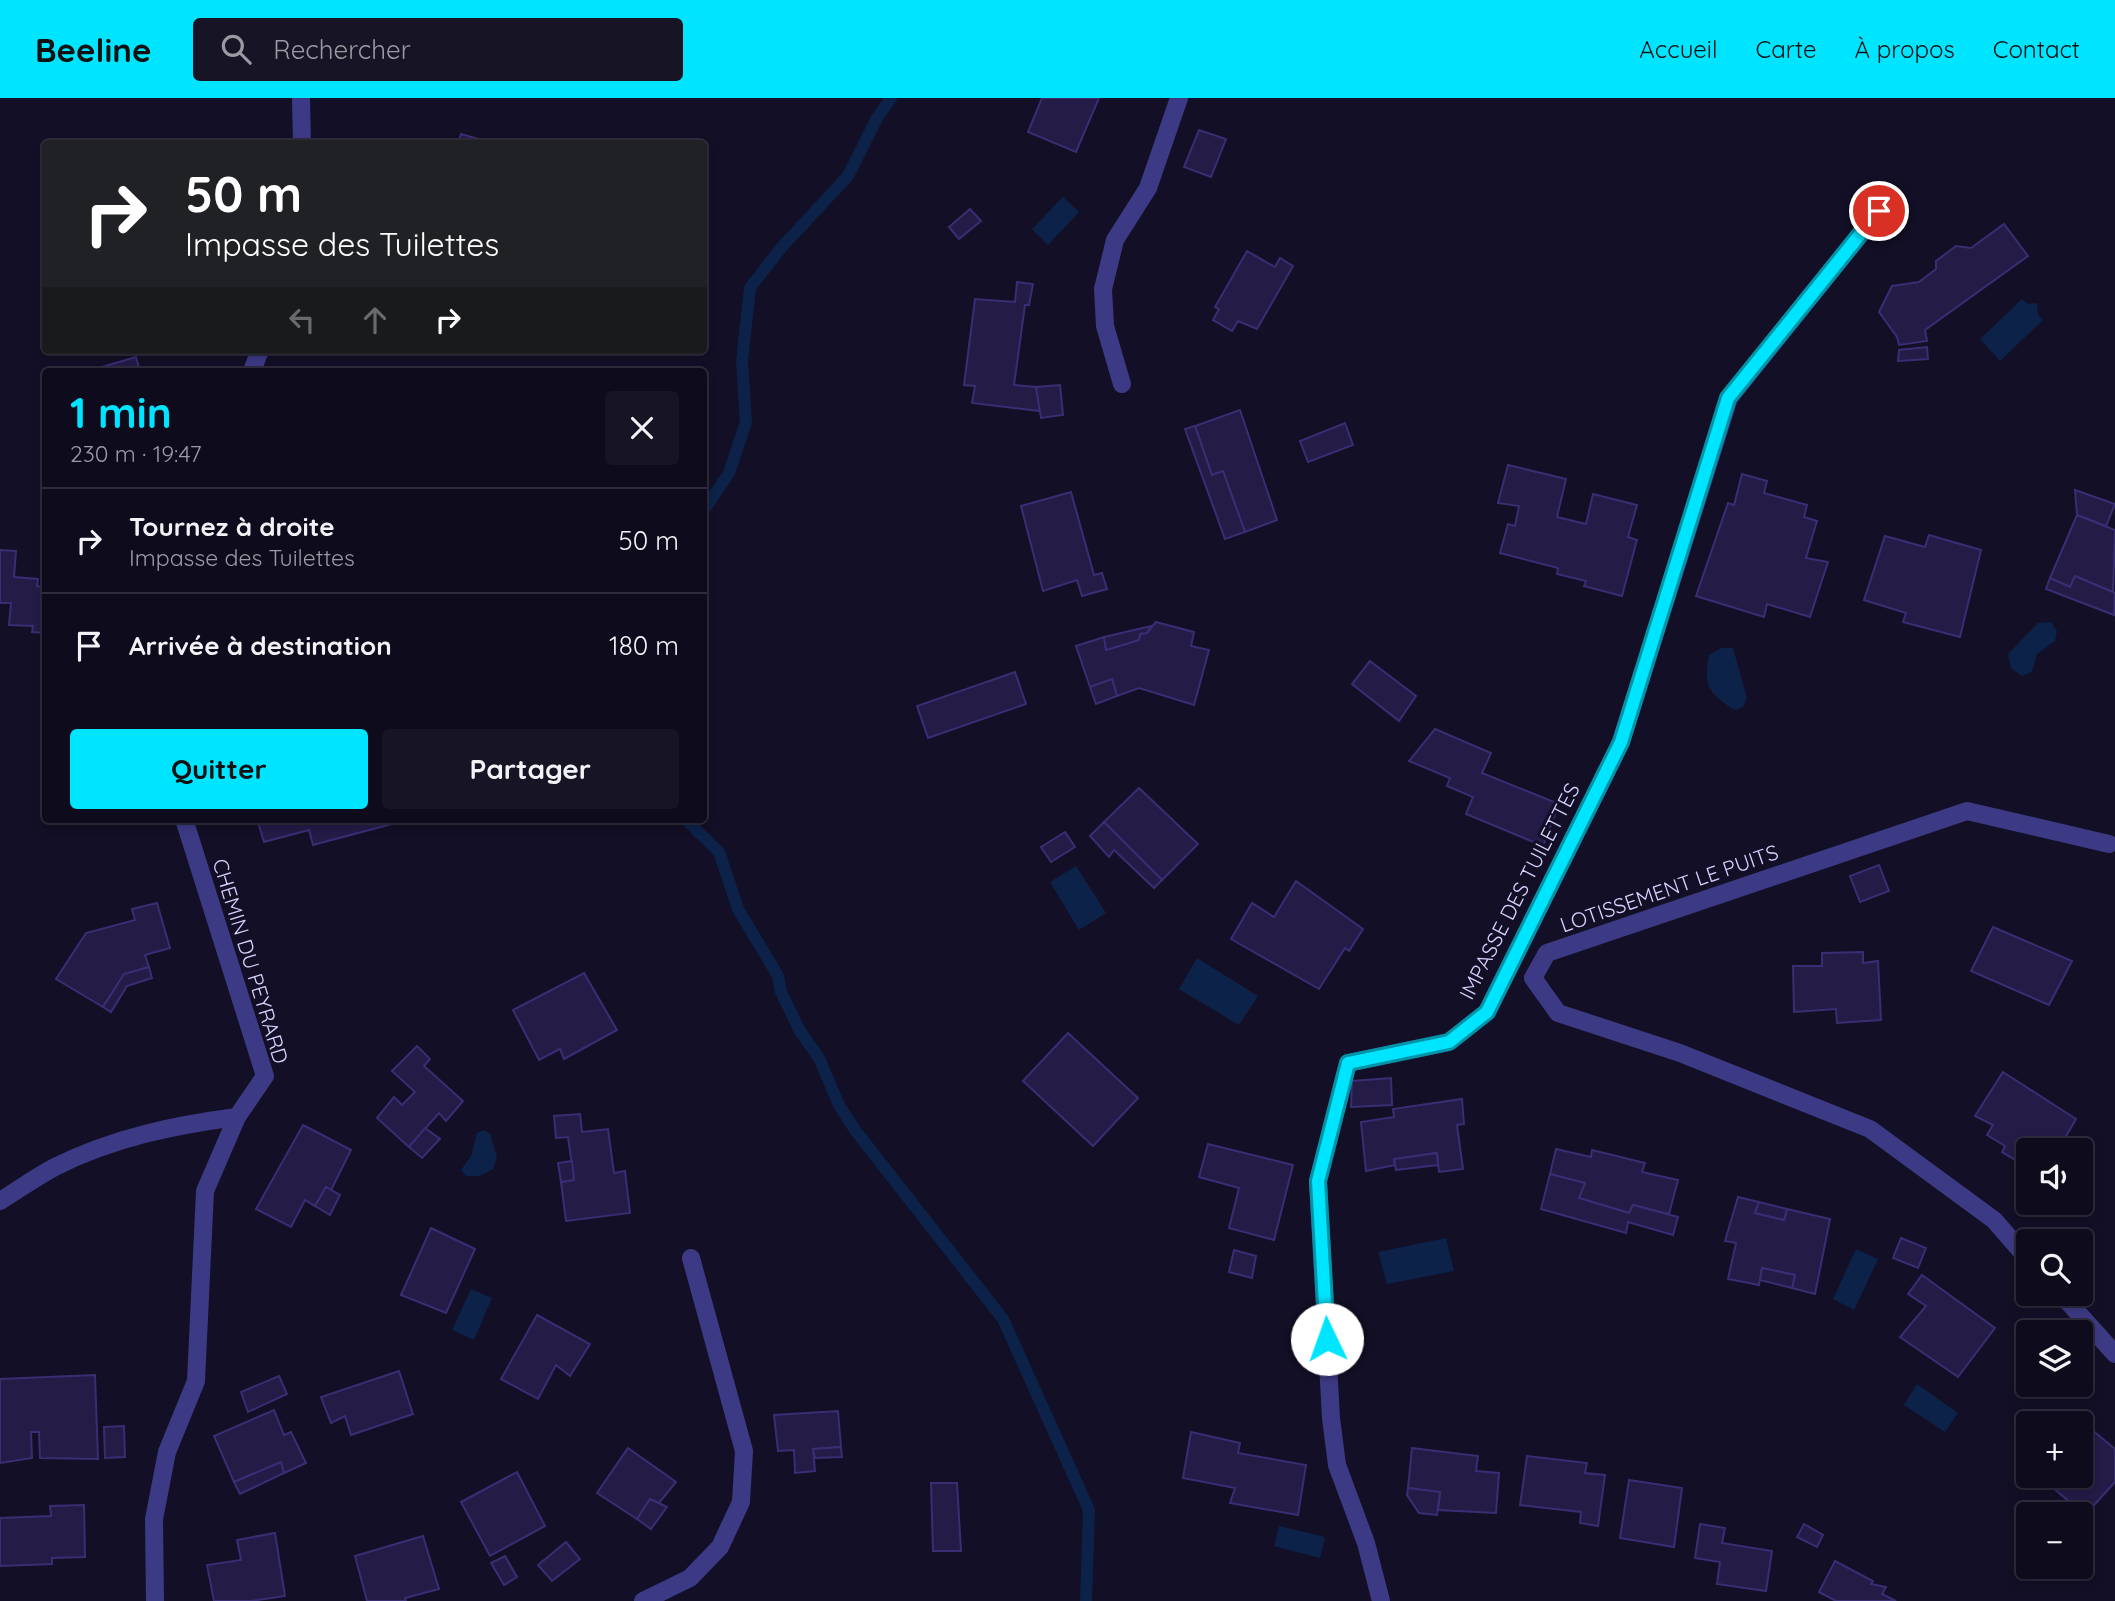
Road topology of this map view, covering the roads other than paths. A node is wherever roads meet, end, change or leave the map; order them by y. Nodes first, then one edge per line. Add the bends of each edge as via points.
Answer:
1 (301, 98) edge
2 (1178, 98) edge
3 (302, 140) edge
4 (1879, 211) dead end
5 (1122, 384) dead end
6 (185, 823) edge
7 (2109, 844) dead end
8 (237, 1117) junction
9 (0, 1201) edge
10 (2016, 1245) edge
11 (691, 1258) dead end
12 (2072, 1306) edge
13 (2115, 1354) edge
14 (155, 1601) edge
15 (643, 1601) edge
16 (1381, 1601) edge

1 - 3 street
2 - 5 street via 1148,188 1115,240 1103,289 1105,326
4 - 16 street, IMPASSE DES TUILETTES via 1728,398 1621,742 1487,1012 1449,1042 1348,1063 1318,1181 1331,1418 1337,1465 1366,1543
6 - 8 street, CHEMIN DU PEYRARD via 265,1076
7 - 10 street, LOTISSEMENT LE PUITS via 1967,811 1547,953 1533,978 1558,1013 1680,1053 1870,1129 1994,1220
8 - 9 street via 181,1124 115,1143 55,1167
8 - 14 street, CHEMIN DU PEYRARD via 205,1191 196,1381 167,1452 159,1492
11 - 15 street via 744,1451 741,1502 720,1547 690,1578
12 - 13 street

